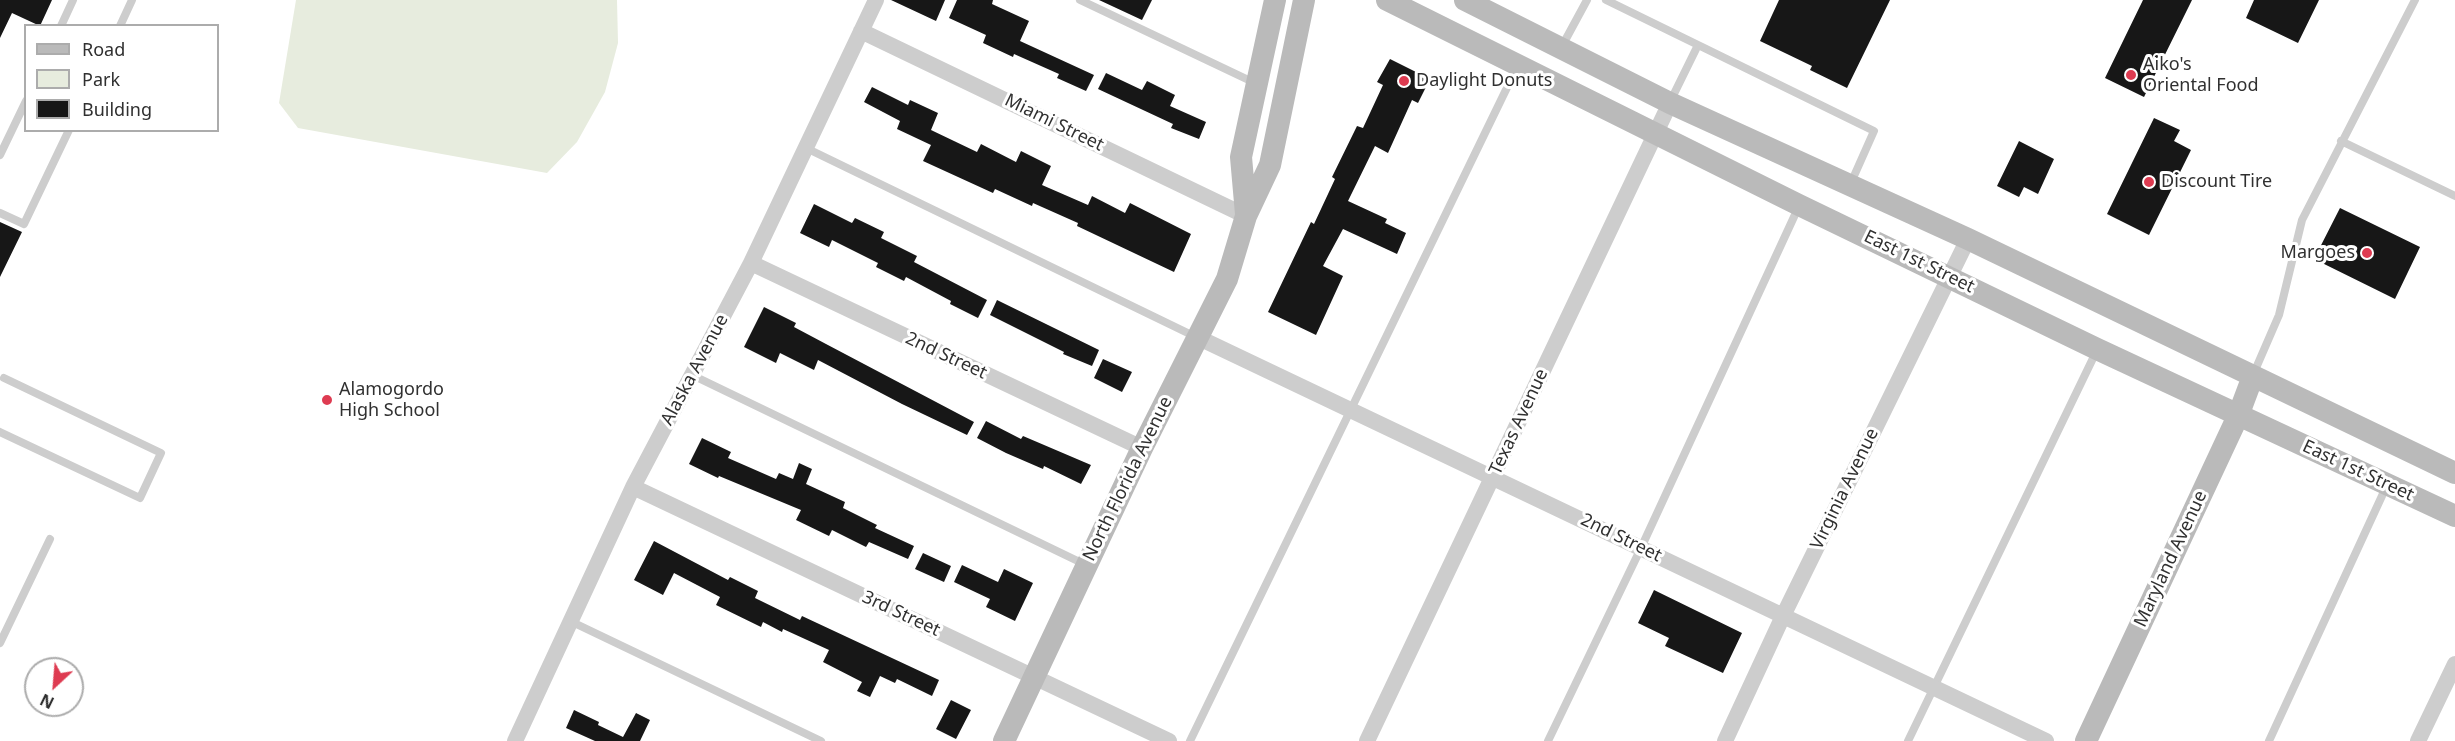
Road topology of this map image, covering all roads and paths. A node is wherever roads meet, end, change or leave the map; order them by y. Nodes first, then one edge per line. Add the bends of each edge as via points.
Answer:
1 (73, 0) edge
2 (132, 0) edge
3 (876, 0) edge
4 (1080, 0) edge
5 (1275, 0) edge
6 (1304, 0) edge
7 (1387, 0) edge
8 (1465, 0) edge
9 (1587, 0) edge
10 (1606, 0) edge
11 (2415, 0) edge
12 (62, 24) edge
13 (121, 24) edge
14 (861, 31) junction
15 (1698, 45) junction
16 (1561, 48) junction
17 (1518, 64) junction
18 (1257, 85) junction
19 (1670, 103) junction
20 (24, 105) edge
21 (68, 132) edge
22 (1656, 133) junction
23 (2341, 141) junction
24 (806, 148) junction
25 (0, 155) edge
26 (1850, 185) junction
27 (2455, 196) edge
28 (1799, 205) junction
29 (0, 213) edge
30 (1246, 216) junction
31 (1968, 239) junction
32 (751, 263) junction
33 (1949, 276) junction
34 (1197, 337) junction
35 (2097, 349) junction
36 (692, 375) junction
37 (2253, 376) junction
38 (4, 378) dead end
39 (1351, 410) junction
40 (2238, 416) junction
41 (0, 432) edge
42 (1142, 448) junction
43 (2455, 473) edge
44 (1493, 477) junction
45 (2387, 485) junction
46 (633, 487) junction
47 (2455, 516) edge
48 (50, 539) dead end
49 (1641, 548) junction
50 (1087, 565) junction
51 (1783, 616) junction
52 (570, 621) junction
53 (0, 643) edge
54 (2455, 664) edge
55 (1034, 677) junction
56 (1934, 687) junction
57 (515, 741) edge
58 (821, 741) edge
59 (1004, 741) edge
60 (1169, 741) edge
61 (1190, 741) edge
62 (1368, 741) edge
63 (1548, 741) edge
64 (1725, 741) edge
65 (1908, 741) edge
66 (2046, 741) edge
67 (2086, 741) edge
68 (2269, 741) edge
69 (2418, 741) edge

1 - 12 lane
2 - 13 lane
3 - 14 street, Alaska Avenue
4 - 18 lane
5 - 18 main road, North Florida Avenue
6 - 30 main road, North Florida Avenue via 1270,165
7 - 17 main road, East 1st Street
8 - 16 main road
9 - 16 lane
10 - 15 lane
11 - 23 lane
14 - 24 street, Alaska Avenue
14 - 30 street, Miami Street
15 - 19 lane
15 - 26 lane via 1874,131
16 - 19 main road
17 - 22 main road, East 1st Street
17 - 39 lane
18 - 30 main road, North Florida Avenue via 1241,157
19 - 22 street, Texas Avenue
19 - 26 main road
20 - 25 lane
21 - 29 lane via 24,224
22 - 28 main road, East 1st Street
22 - 44 street, Texas Avenue
23 - 27 lane
23 - 37 lane via 2302,220 2279,315
24 - 32 street, Alaska Avenue
24 - 34 lane
26 - 31 main road
28 - 33 main road, East 1st Street
28 - 49 lane
30 - 34 main road, North Florida Avenue via 1227,279
31 - 33 street, Virginia Avenue
31 - 37 main road
32 - 36 street, Alaska Avenue
32 - 42 street, 2nd Street
33 - 35 main road, East 1st Street
33 - 51 street, Virginia Avenue
34 - 39 street, 2nd Street
34 - 42 main road, North Florida Avenue
35 - 40 main road, East 1st Street
35 - 56 lane
36 - 46 street, Alaska Avenue
36 - 50 lane
37 - 40 main road, Maryland Avenue
37 - 43 main road
38 - 41 lane via 161,453 140,498
39 - 44 street, 2nd Street
39 - 61 lane
40 - 45 main road, East 1st Street
40 - 67 main road, Maryland Avenue
42 - 50 main road, North Florida Avenue
44 - 49 street, 2nd Street
44 - 62 street, Texas Avenue
45 - 47 main road, East 1st Street
45 - 68 lane
46 - 52 street, Alaska Avenue
46 - 55 street, 3rd Street
48 - 53 lane
49 - 51 street, 2nd Street
49 - 63 lane
50 - 55 main road, North Florida Avenue
51 - 56 street, 2nd Street
51 - 64 street, Virginia Avenue
52 - 57 street, Alaska Avenue
52 - 58 lane
54 - 69 street
55 - 59 main road, North Florida Avenue
55 - 60 street, 3rd Street
56 - 65 lane
56 - 66 street, 2nd Street

